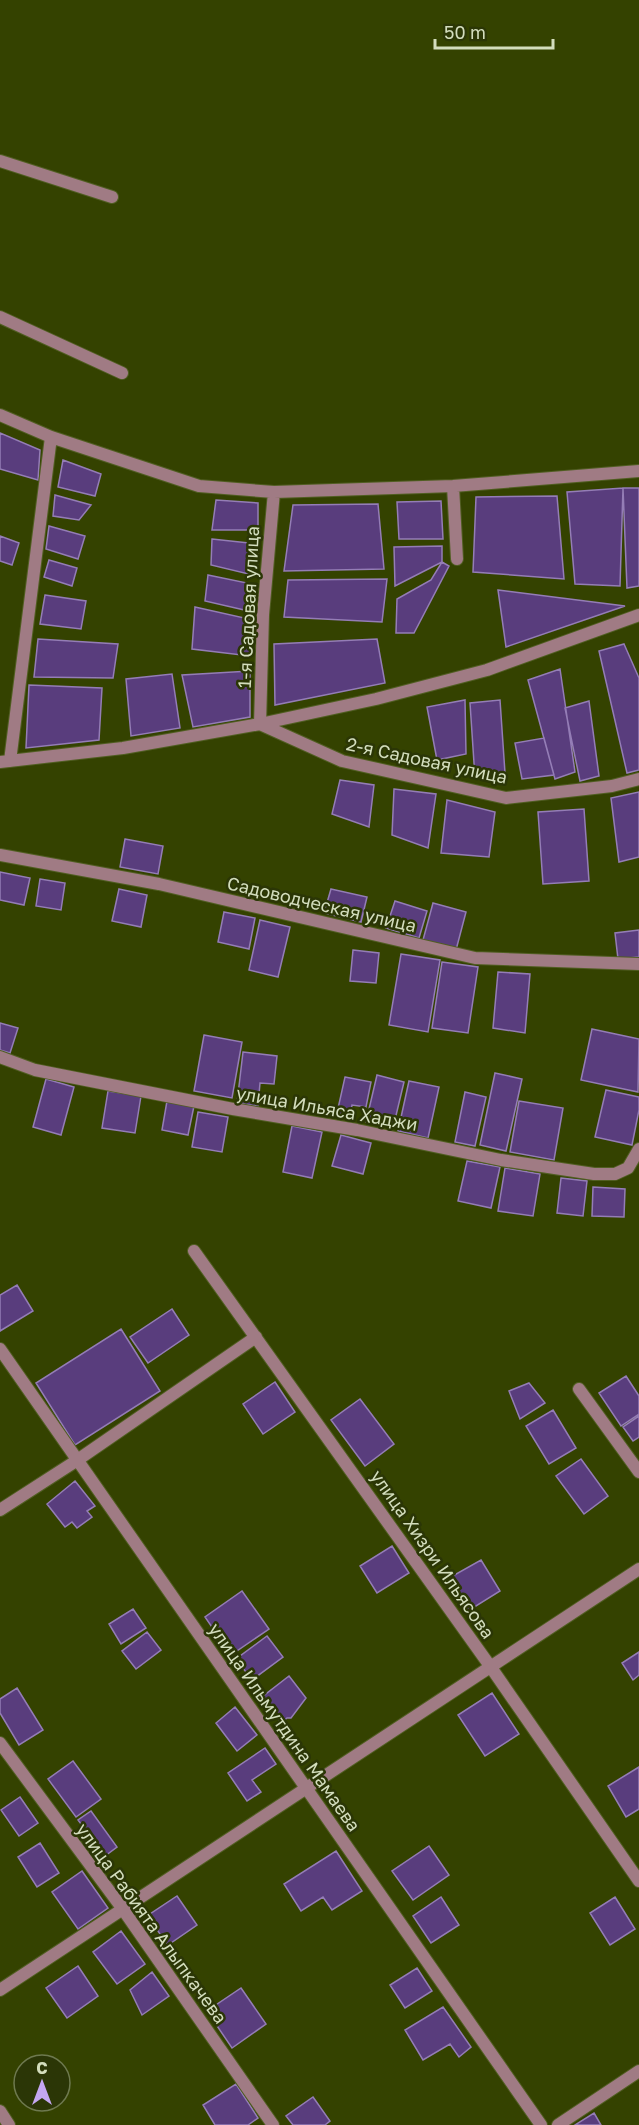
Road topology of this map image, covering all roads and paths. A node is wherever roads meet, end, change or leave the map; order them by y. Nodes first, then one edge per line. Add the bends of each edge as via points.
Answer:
1 (0, 161) edge
2 (112, 197) dead end
3 (0, 316) edge
4 (122, 374) dead end
5 (0, 416) edge
6 (51, 437) junction
7 (639, 471) edge
8 (453, 486) junction
9 (274, 492) junction
10 (457, 558) dead end
11 (639, 615) edge
12 (260, 724) junction
13 (5, 761) edge
14 (639, 779) edge
15 (0, 855) edge
16 (639, 964) edge
17 (0, 1057) edge
18 (639, 1149) edge
19 (194, 1251) dead end
20 (256, 1337) junction
21 (0, 1350) edge
22 (579, 1389) dead end
23 (76, 1461) junction
24 (639, 1472) edge
25 (0, 1510) edge
26 (639, 1569) edge
27 (490, 1666) junction
28 (0, 1743) edge
29 (308, 1789) junction
30 (639, 1881) edge
31 (122, 1908) junction
32 (0, 1990) edge
33 (639, 2071) edge
34 (0, 2111) edge
35 (9, 2125) edge
36 (273, 2125) edge
37 (541, 2125) edge
38 (558, 2125) edge

1 - 2 street
3 - 4 street
5 - 6 street
6 - 9 street via 199,486
6 - 13 street
7 - 8 street
8 - 9 street
8 - 10 street
9 - 12 street, 1-я Садовая улица via 263,615
11 - 12 street via 487,670
12 - 13 street via 123,748
12 - 14 street, 2-я Садовая улица via 342,761 506,798 612,786
15 - 16 street, Садоводческая улица via 159,884 475,958
17 - 18 street, улица Ильяса Хаджи via 35,1070 210,1105 594,1174 615,1174 628,1168
19 - 20 street, улица Хизри Ильясова
20 - 23 street
20 - 27 street, улица Хизри Ильясова
21 - 23 street, улица Ильмутдина Мамаева
22 - 24 street
23 - 25 street
23 - 29 street, улица Ильмутдина Мамаева
26 - 27 street
27 - 29 street
27 - 30 street, улица Хизри Ильясова
28 - 31 street, улица Рабията Алыпкачева
29 - 31 street
29 - 37 street, улица Ильмутдина Мамаева
31 - 32 street
31 - 36 street, улица Рабията Алыпкачева
33 - 38 street
34 - 35 street

